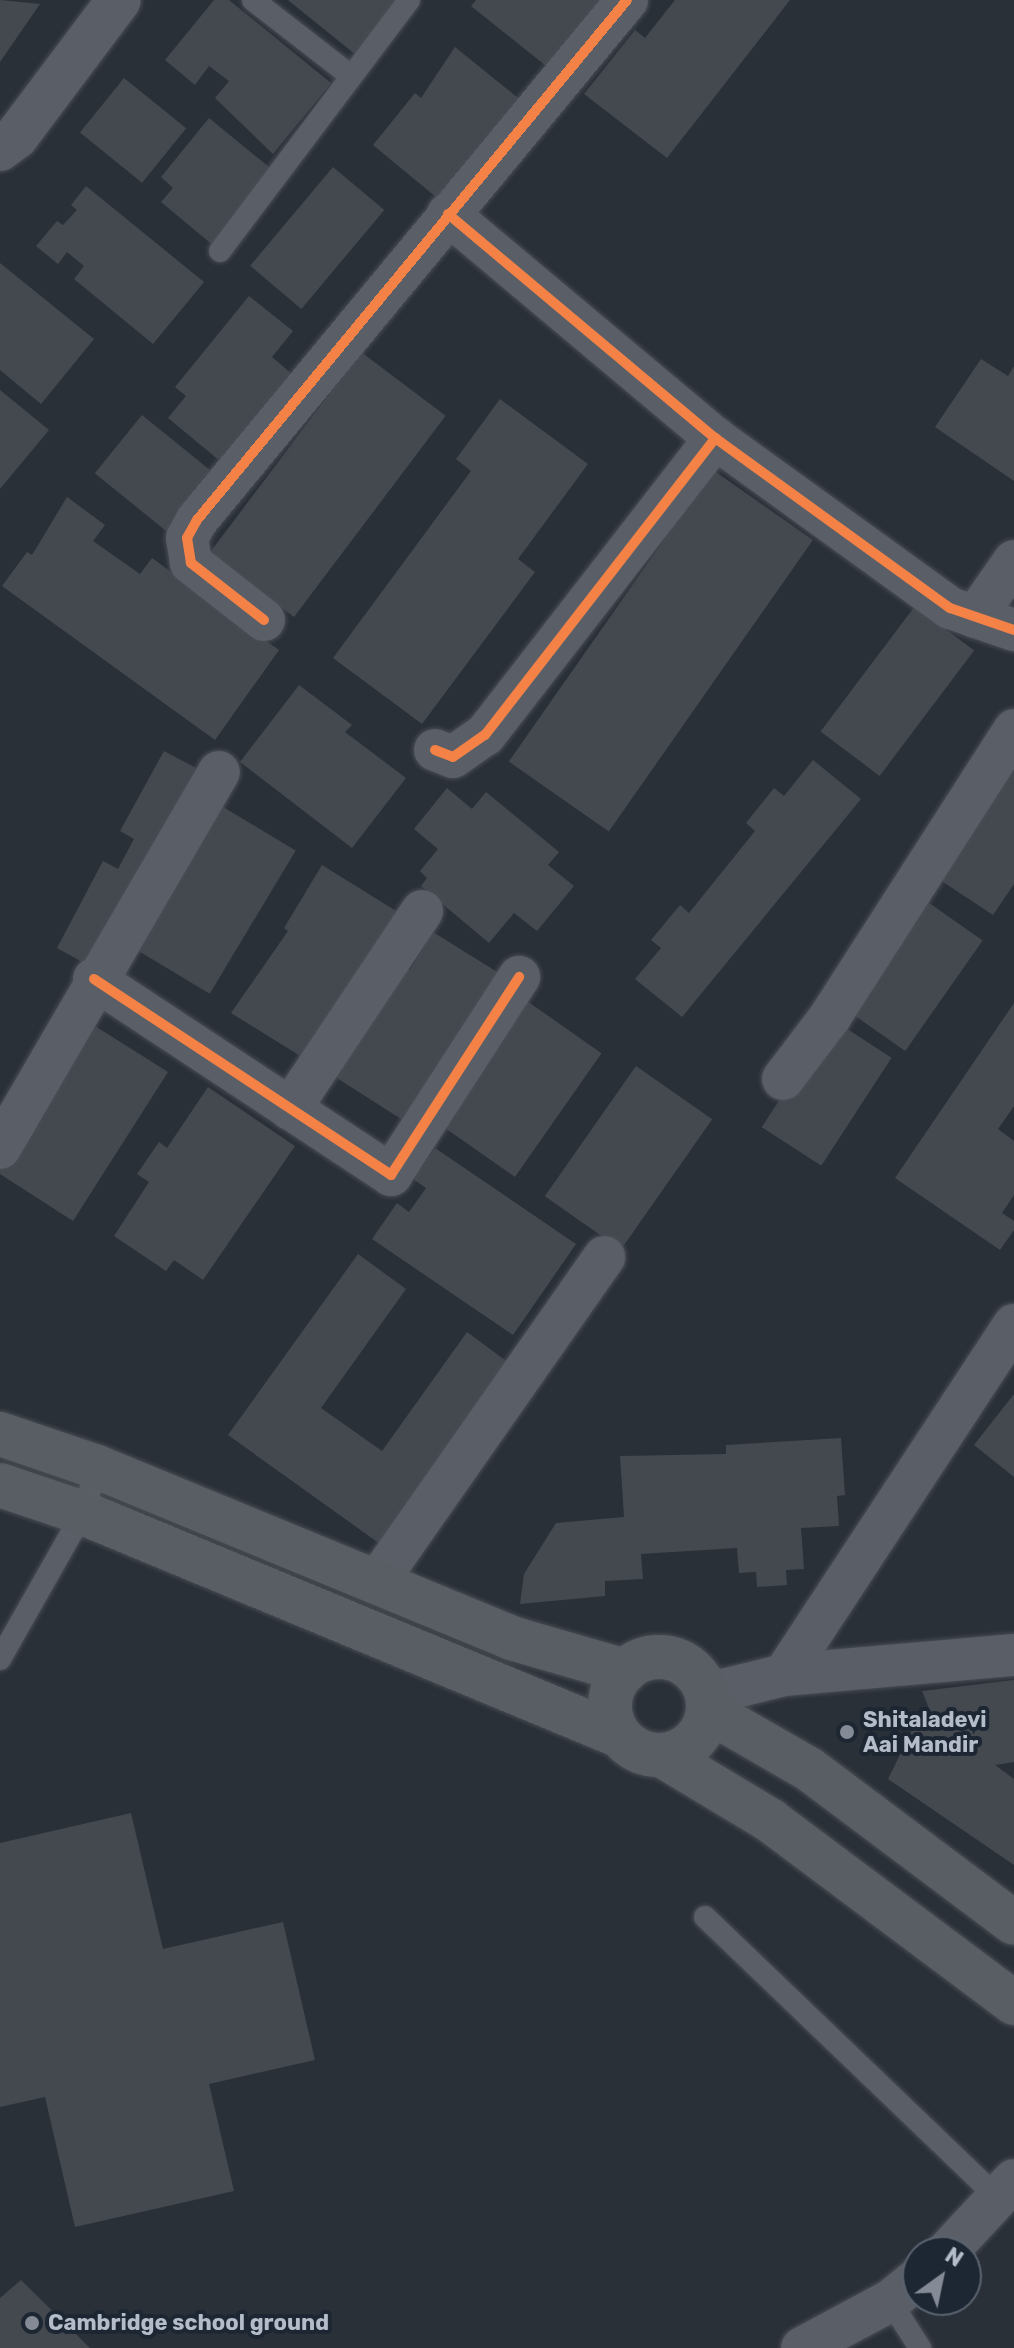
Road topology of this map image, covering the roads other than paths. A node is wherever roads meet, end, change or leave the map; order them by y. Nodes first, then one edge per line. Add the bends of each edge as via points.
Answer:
1 (119, 0) edge
2 (253, 0) edge
3 (409, 0) edge
4 (627, 0) edge
5 (351, 76) junction
6 (0, 149) edge
7 (448, 214) junction
8 (220, 251) dead end
9 (715, 438) junction
10 (1014, 561) edge
11 (975, 617) junction
12 (264, 620) dead end
13 (1014, 630) edge
14 (1014, 730) edge
15 (435, 750) dead end
16 (219, 772) dead end
17 (422, 911) dead end
18 (519, 977) dead end
19 (94, 979) junction
20 (783, 1079) dead end
21 (290, 1109) junction
22 (0, 1148) edge
23 (604, 1257) dead end
24 (1014, 1325) edge
25 (0, 1434) edge
26 (97, 1467) junction
27 (0, 1485) edge
28 (83, 1513) junction
29 (376, 1583) junction
30 (1014, 1655) edge
31 (0, 1659) edge
32 (625, 1671) junction
33 (784, 1675) junction
34 (708, 1703) junction
35 (618, 1735) junction
36 (663, 1756) junction
37 (705, 1917) dead end
38 (1014, 1923) edge
39 (1014, 2003) edge
40 (1006, 2189) edge
41 (962, 2236) edge
42 (902, 2290) edge
43 (911, 2316) edge
44 (802, 2348) edge
45 (920, 2348) edge

1 - 6 street via 16,137
2 - 5 lane
3 - 5 lane
4 - 7 street
5 - 8 lane
7 - 9 street
7 - 12 street via 187,538 191,563
9 - 11 street via 950,608
9 - 15 street via 485,735 453,757
10 - 11 street
11 - 13 street
14 - 20 street via 830,1017
16 - 19 street
17 - 21 street
18 - 21 street via 391,1175
19 - 21 street
19 - 22 street
23 - 29 street
24 - 33 street
25 - 26 main road
26 - 28 lane
26 - 29 main road
27 - 28 main road
28 - 31 lane
28 - 35 main road
29 - 32 main road via 511,1638
30 - 33 street
32 - 34 main road via 655,1657 673,1659 700,1679
32 - 35 main road via 610,1701
33 - 34 street
34 - 36 main road via 694,1741
34 - 38 main road via 809,1769
35 - 36 main road via 638,1751
36 - 39 main road via 771,1821
37 - 40 lane
40 - 41 street
42 - 44 street
43 - 45 lane

